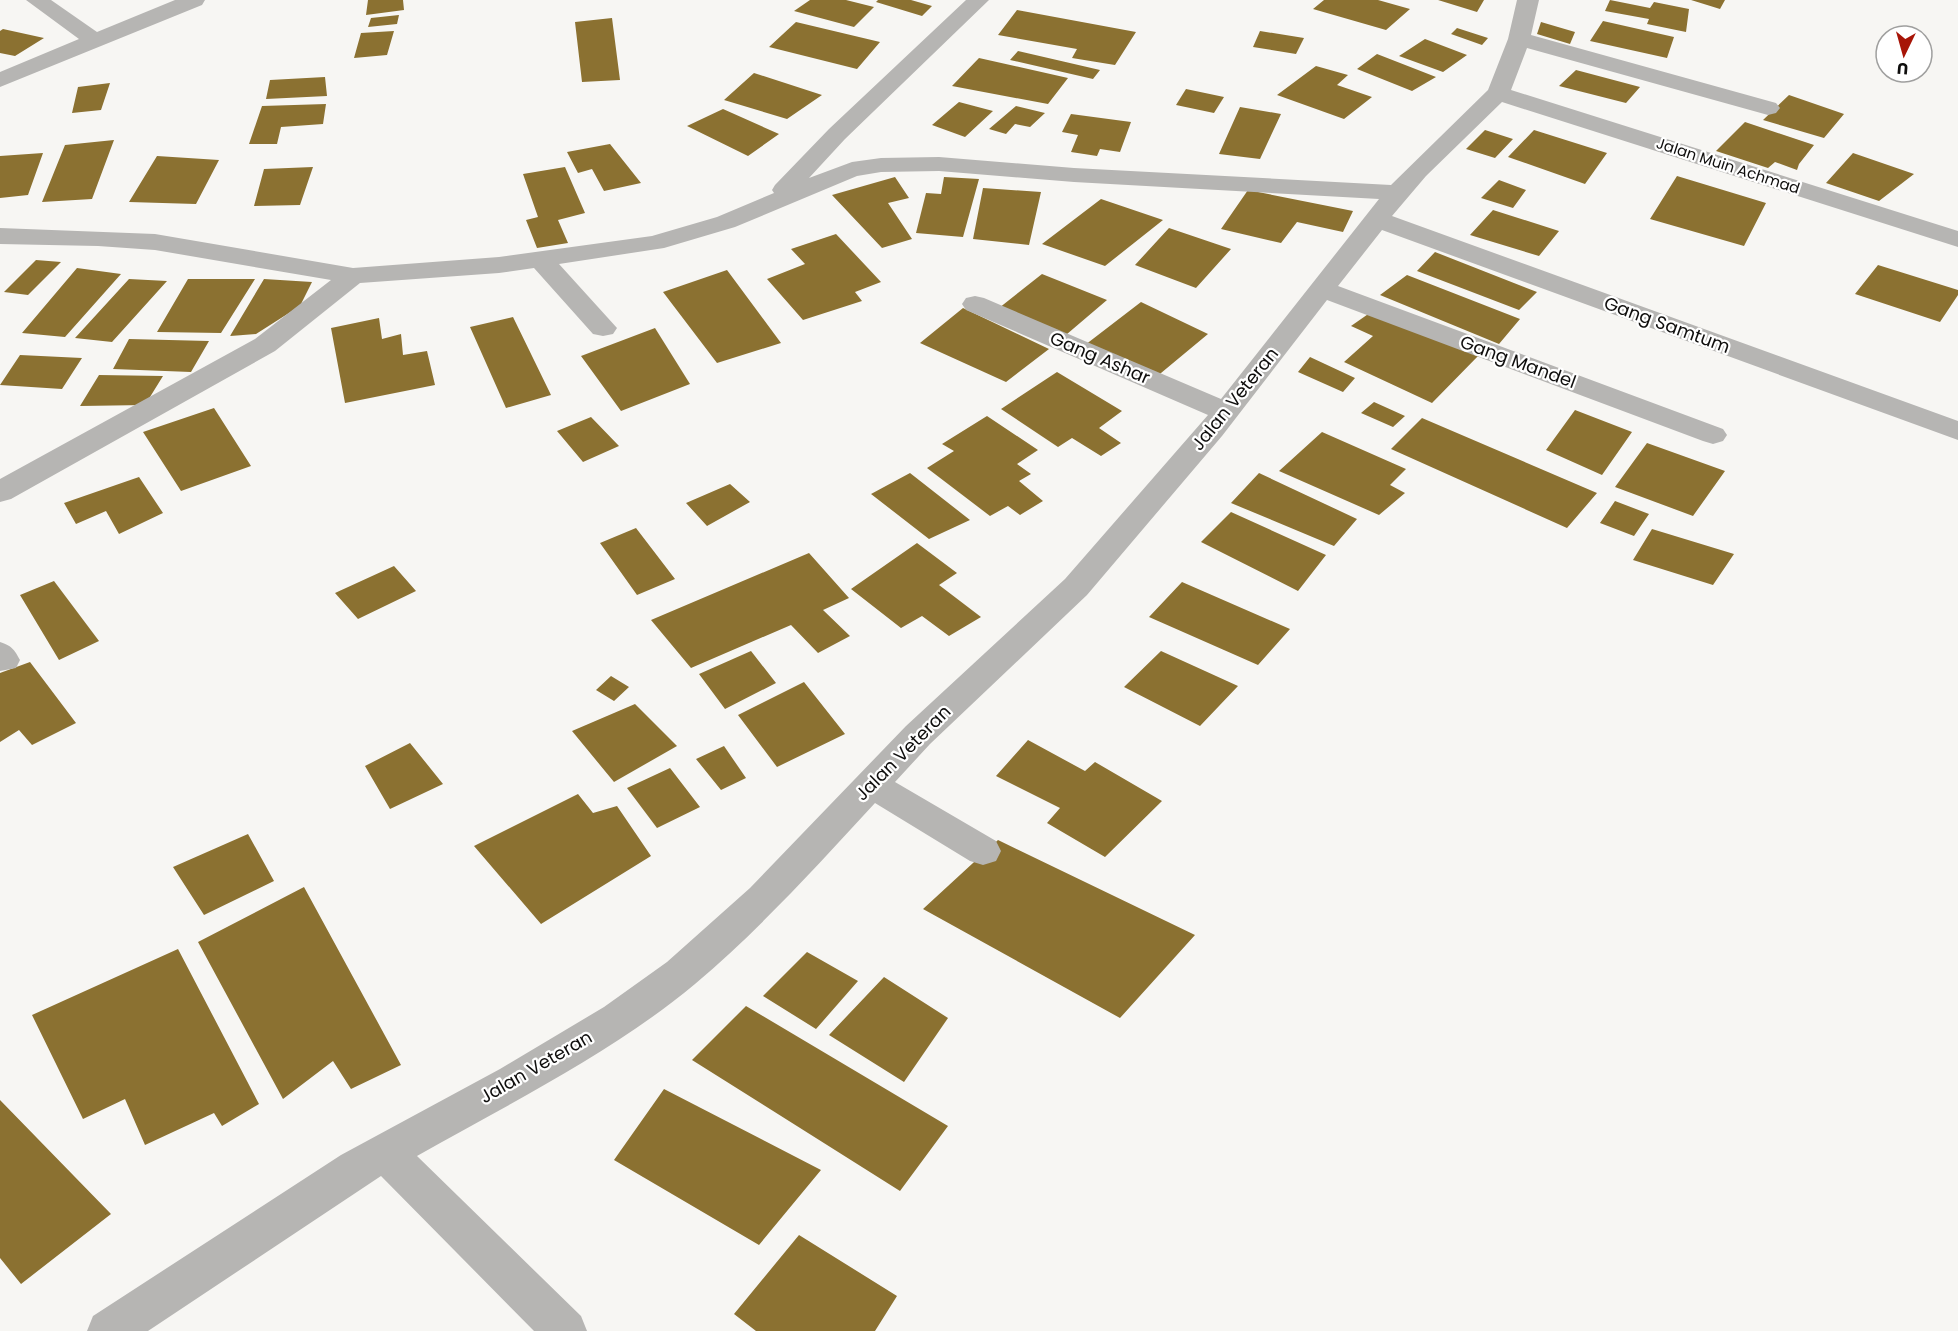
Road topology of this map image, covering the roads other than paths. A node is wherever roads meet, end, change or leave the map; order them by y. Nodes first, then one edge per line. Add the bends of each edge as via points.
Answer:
1 (37, 0) edge
2 (194, 0) edge
3 (978, 0) edge
4 (1528, 0) edge
5 (1519, 39) junction
6 (96, 40) junction
7 (0, 80) edge
8 (1498, 93) junction
9 (1768, 108) dead end
10 (1397, 193) junction
11 (775, 200) junction
12 (1376, 219) junction
13 (0, 236) edge
14 (1958, 239) edge
15 (541, 260) junction
16 (353, 276) junction
17 (1322, 289) junction
18 (975, 304) dead end
19 (603, 328) dead end
20 (1226, 412) junction
21 (1958, 431) edge
22 (1713, 435) dead end
23 (0, 492) edge
24 (872, 784) junction
25 (983, 851) dead end
26 (385, 1152) junction
27 (109, 1331) edge
28 (565, 1331) edge

1 - 6 street
2 - 6 street
3 - 11 street via 837,134
4 - 5 street, Jalan Veteran
5 - 8 street, Jalan Veteran
5 - 9 street
6 - 7 street
8 - 10 street, Jalan Veteran
8 - 14 street, Jalan Muin Achmad
10 - 11 street via 907,164 852,169
10 - 12 street, Jalan Veteran
11 - 15 street via 691,234
12 - 17 street, Jalan Veteran
12 - 21 street, Gang Samtum
13 - 16 street via 155,242
15 - 16 street
15 - 19 street
16 - 23 street via 265,345
17 - 20 street, Jalan Veteran
17 - 22 street, Gang Mandel
18 - 20 street, Gang Ashar
20 - 24 street, Jalan Veteran via 1076,587 918,735
24 - 25 street
24 - 26 street, Jalan Veteran via 763,899 681,974 618,1019 514,1082
26 - 27 street, Jalan Veteran
26 - 28 street

